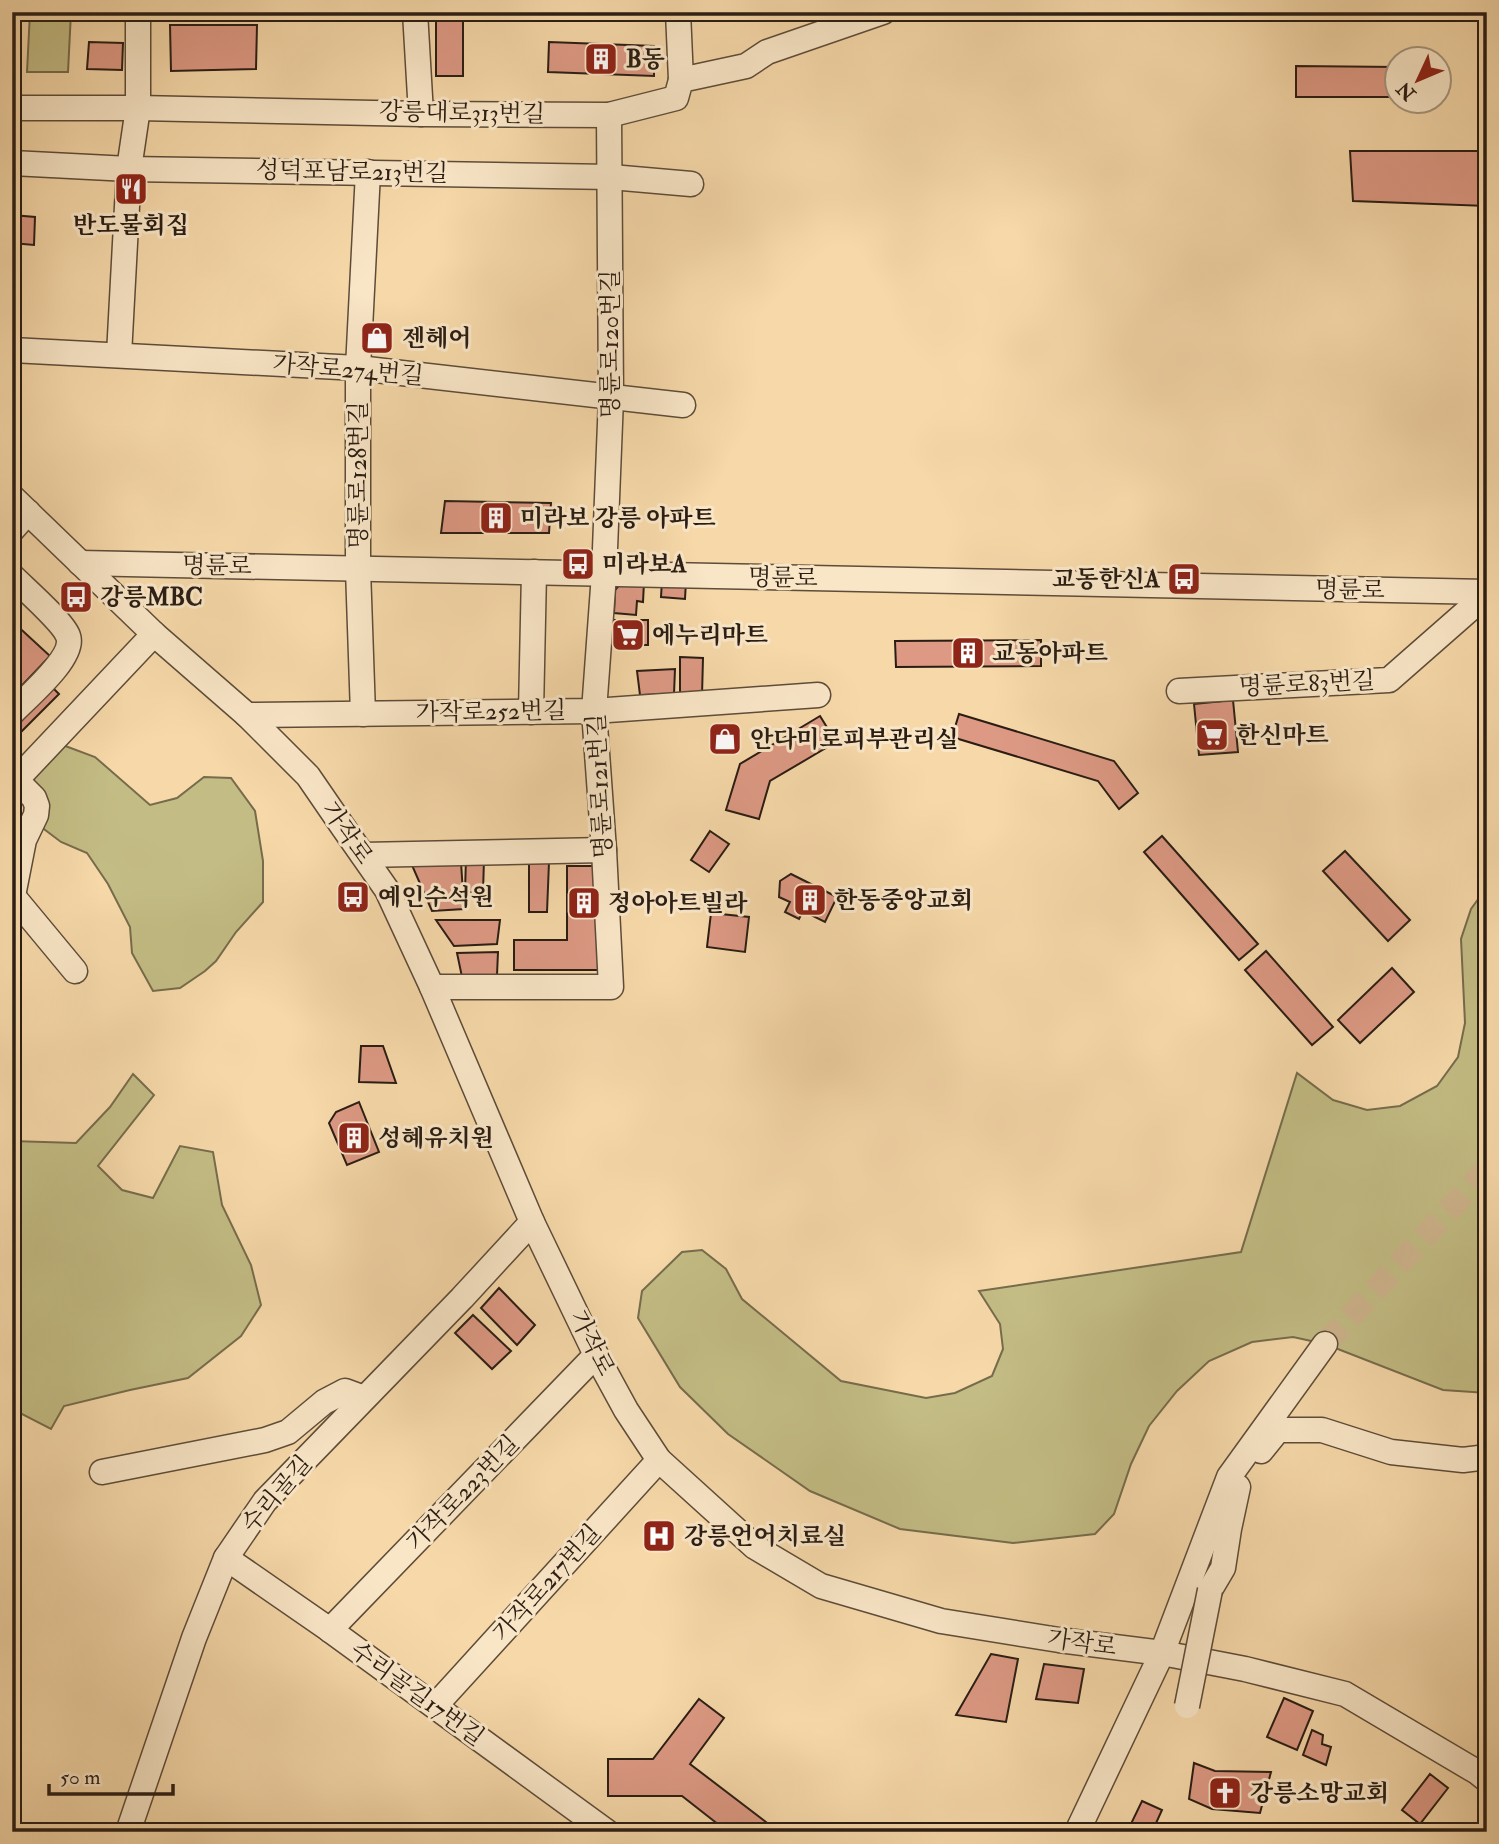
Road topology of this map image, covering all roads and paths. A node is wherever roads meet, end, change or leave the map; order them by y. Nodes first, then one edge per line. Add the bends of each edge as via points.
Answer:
1 (138, 12) edge
2 (415, 12) edge
3 (678, 12) edge
4 (883, 12) edge
5 (681, 80) junction
6 (12, 107) edge
7 (138, 108) junction
8 (421, 114) junction
9 (609, 115) junction
10 (12, 163) edge
11 (129, 169) junction
12 (368, 172) junction
13 (611, 177) junction
14 (691, 184) dead end
15 (12, 350) edge
16 (119, 355) junction
17 (358, 368) junction
18 (611, 398) junction
19 (683, 405) dead end
20 (18, 513) edge
21 (80, 563) junction
22 (358, 569) junction
23 (534, 572) junction
24 (604, 574) junction
25 (12, 576) edge
26 (1487, 593) edge
27 (154, 634) junction
28 (1179, 691) dead end
29 (818, 695) dead end
30 (594, 711) junction
31 (531, 712) junction
32 (12, 713) edge
33 (363, 714) junction
34 (247, 715) junction
35 (14, 778) edge
36 (604, 850) junction
37 (363, 855) junction
38 (13, 897) edge
39 (75, 971) dead end
40 (432, 987) junction
41 (532, 1222) junction
42 (1325, 1344) tunnel mouth
43 (596, 1355) junction
44 (364, 1398) junction
45 (1487, 1457) edge
46 (659, 1460) junction
47 (102, 1472) dead end
48 (226, 1558) junction
49 (330, 1630) junction
50 (1162, 1653) junction
51 (435, 1706) junction
52 (1188, 1706) dead end
53 (1487, 1780) edge
54 (128, 1832) edge
55 (607, 1832) edge
56 (1077, 1832) edge

1 - 7 street
2 - 8 street
3 - 5 street
4 - 5 street via 767,52 746,66
5 - 9 street, 강릉대로313번길 via 676,98
6 - 7 street, 강릉대로313번길
7 - 8 street, 강릉대로313번길
7 - 11 street
8 - 9 street, 강릉대로313번길
9 - 13 street, 명륜로120번길
10 - 11 street, 성덕포남로213번길
11 - 12 street, 성덕포남로213번길
11 - 16 street
12 - 13 street, 성덕포남로213번길
12 - 17 street, 명륜로128번길
13 - 14 street, 성덕포남로213번길
13 - 18 street, 명륜로120번길
15 - 16 street, 가작로274번길
16 - 17 street, 가작로274번길
17 - 18 street, 가작로274번길
17 - 22 street, 명륜로128번길
18 - 19 street, 가작로274번길
18 - 24 street, 명륜로120번길
20 - 21 street, 가작로
21 - 22 street, 명륜로
21 - 27 street, 가작로
22 - 23 street, 명륜로
22 - 33 street, 명륜로128번길
23 - 24 street, 명륜로
23 - 31 street
24 - 26 street, 명륜로
24 - 30 street, 명륜로121번길
25 - 32 street via 61,626 70,646 60,664
26 - 28 street, 명륜로83번길 via 1390,680
27 - 34 street, 가작로
27 - 35 street
29 - 30 street, 가작로252번길
30 - 31 street, 가작로252번길
30 - 36 street, 명륜로121번길
31 - 33 street, 가작로252번길
33 - 34 street, 가작로252번길
34 - 37 street, 가작로 via 308,776
35 - 38 street via 37,806 24,840
36 - 37 street
36 - 40 street, 명륜로121번길 via 611,987
37 - 40 street, 가작로 via 387,890
38 - 39 street
40 - 41 street, 가작로
41 - 43 street, 가작로
41 - 44 street, 수리골길
42 - 50 street via 1228,1477
43 - 46 street, 가작로
43 - 49 street, 가작로223번길
44 - 47 street via 345,1391 288,1432 265,1440
44 - 48 street, 수리골길 via 265,1501
45 - 52 street, bridge via 1463,1460 1391,1452 1322,1430 1278,1430 1238,1486 1223,1568 1210,1590
46 - 50 street, 가작로 via 755,1547 821,1586 942,1621
46 - 51 street, 가작로217번길
48 - 49 street, 수리골길17번길
48 - 54 street, 수리골길 via 194,1637
49 - 51 street, 수리골길17번길
50 - 53 street, 가작로 via 1345,1694
50 - 56 street
51 - 55 street, 수리골길17번길

